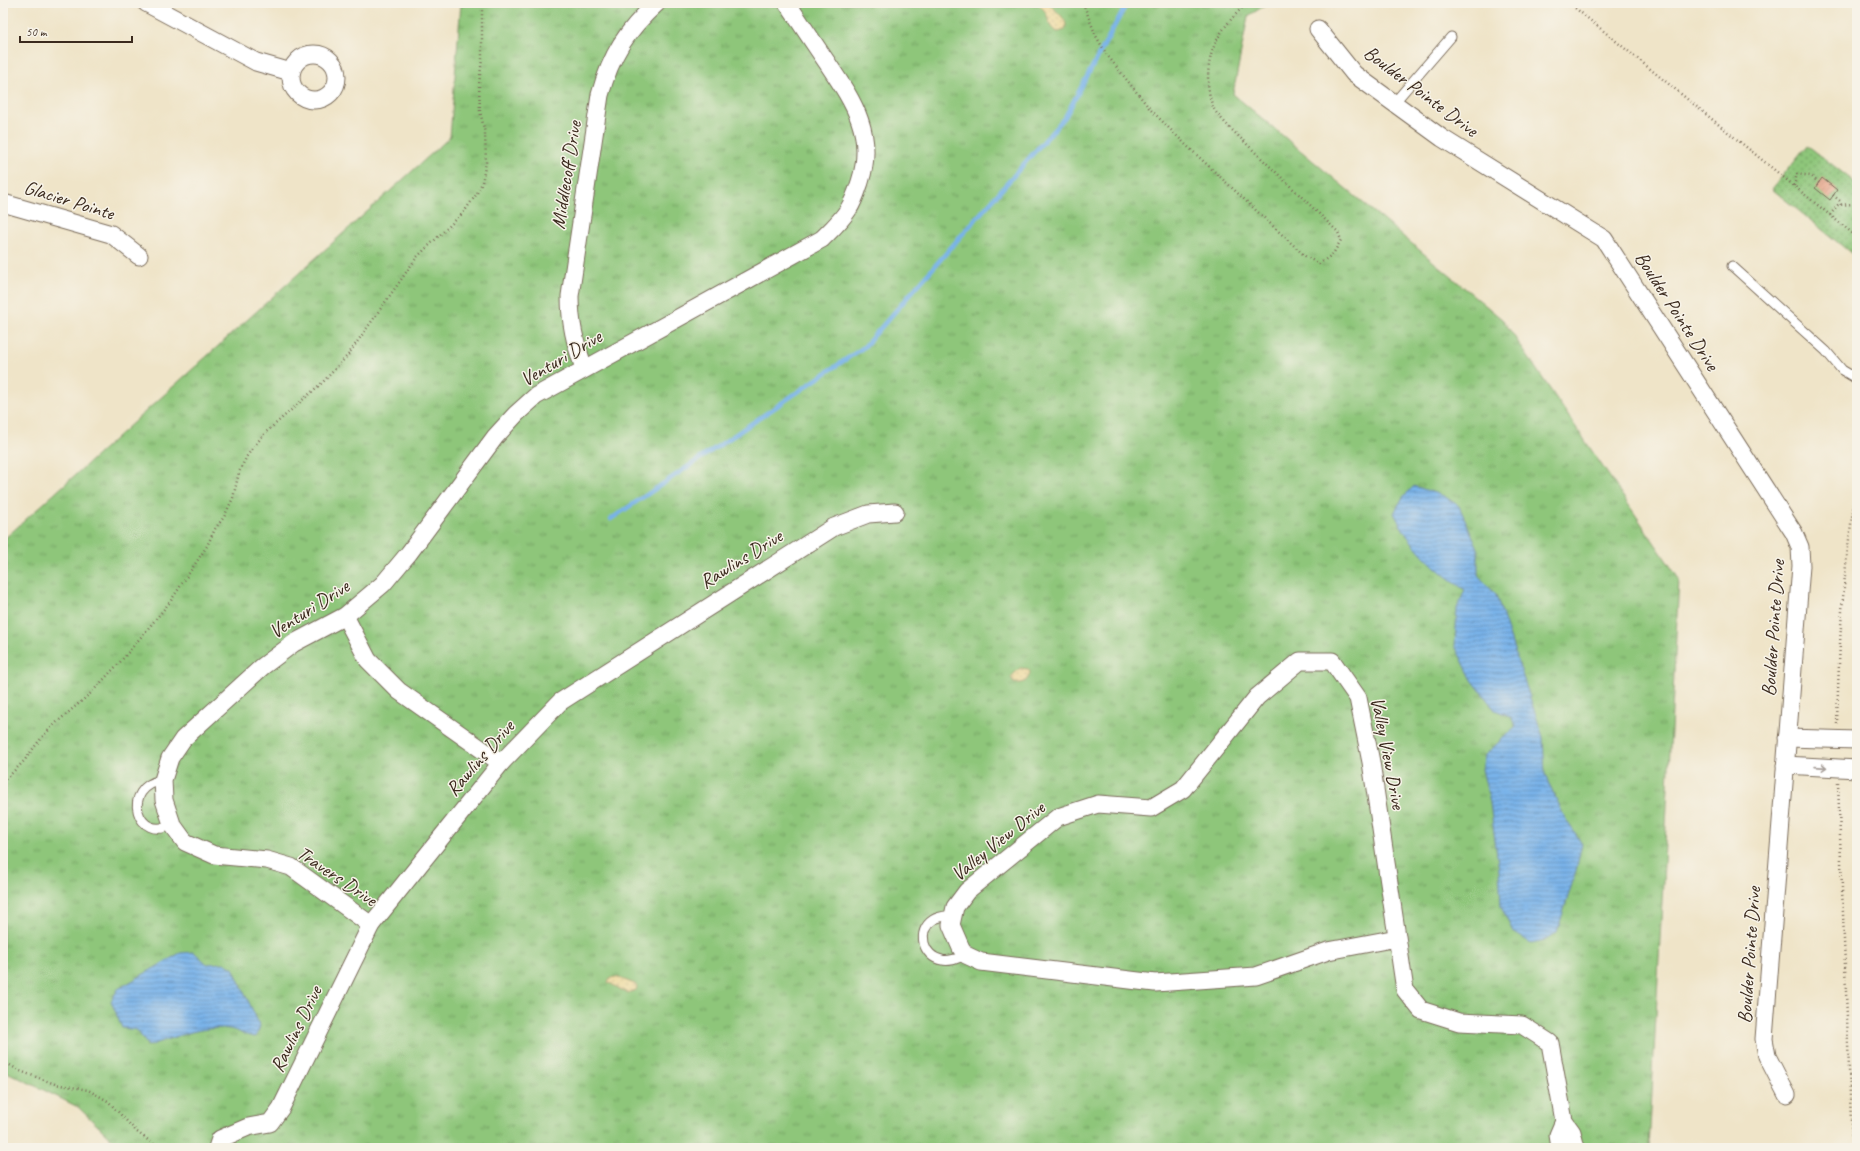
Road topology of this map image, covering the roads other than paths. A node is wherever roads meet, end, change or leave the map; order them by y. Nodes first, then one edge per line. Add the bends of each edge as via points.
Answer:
1 (146, 3) edge
2 (657, 3) edge
3 (787, 3) edge
4 (1318, 29) dead end
5 (1451, 37) dead end
6 (291, 72) dead end
7 (1394, 103) junction
8 (3, 203) edge
9 (139, 256) dead end
10 (1732, 266) dead end
11 (584, 368) junction
12 (1857, 379) edge
13 (895, 512) dead end
14 (345, 616) junction
15 (1787, 738) junction
16 (1857, 740) edge
17 (501, 763) junction
18 (1785, 765) junction
19 (1857, 769) edge
20 (163, 780) junction
21 (164, 800) joint
22 (172, 824) junction
23 (954, 915) junction
24 (371, 925) junction
25 (1397, 938) junction
26 (966, 955) junction
27 (1787, 1095) dead end
28 (1564, 1121) junction
29 (217, 1148) edge
30 (1560, 1148) edge
31 (1576, 1148) edge

1 - 6 street via 256,62
2 - 11 street, Middlecoff Drive via 627,35 617,50 607,70 600,95 570,296 574,341
3 - 11 street, Venturi Drive via 851,98 859,116 864,136 864,171 849,209 822,239
4 - 7 street, Boulder Pointe Drive via 1354,74
5 - 7 lane
7 - 15 street, Boulder Pointe Drive via 1442,138 1604,238 1787,521 1800,547 1801,566
8 - 9 street, Glacier Pointe via 111,234
10 - 12 lane via 1826,351 1842,370
11 - 14 street, Venturi Drive via 536,396 516,414 383,584
13 - 17 street, Rawlins Drive via 868,514 834,527 725,595 560,702
14 - 17 street via 368,660 399,691
14 - 20 street, Venturi Drive via 294,643 262,667 183,739 170,758
15 - 16 street
15 - 18 street, Boulder Pointe Drive
17 - 24 street, Rawlins Drive
18 -> 19 street
18 - 27 street, Boulder Pointe Drive via 1764,1038 1767,1056
20 - 21 street, Venturi Drive
20 - 22 lane via 145,786 137,801 137,809 140,817 152,828 160,830
21 - 22 street, Travers Drive
22 - 24 street, Travers Drive via 185,842 214,855 267,860 291,867
23 - 25 street, Valley View Drive via 955,907 967,891 1058,817 1098,804 1151,808 1183,789 1257,697 1300,661 1332,661 1358,698 1371,762
23 - 26 street, Valley View Drive via 951,925
23 - 26 lane via 938,918 927,926 924,933 926,948 930,954 944,961
24 - 29 street, Rawlins Drive via 281,1108 270,1124 248,1127 220,1139
25 - 26 street via 1328,951 1256,976 1155,983 980,962
25 - 28 street, Valley View Drive via 1405,990 1421,1010 1459,1022 1522,1025 1550,1043
28 - 30 street, Valley View Drive via 1558,1135
28 - 31 street, Valley View Drive via 1572,1132

